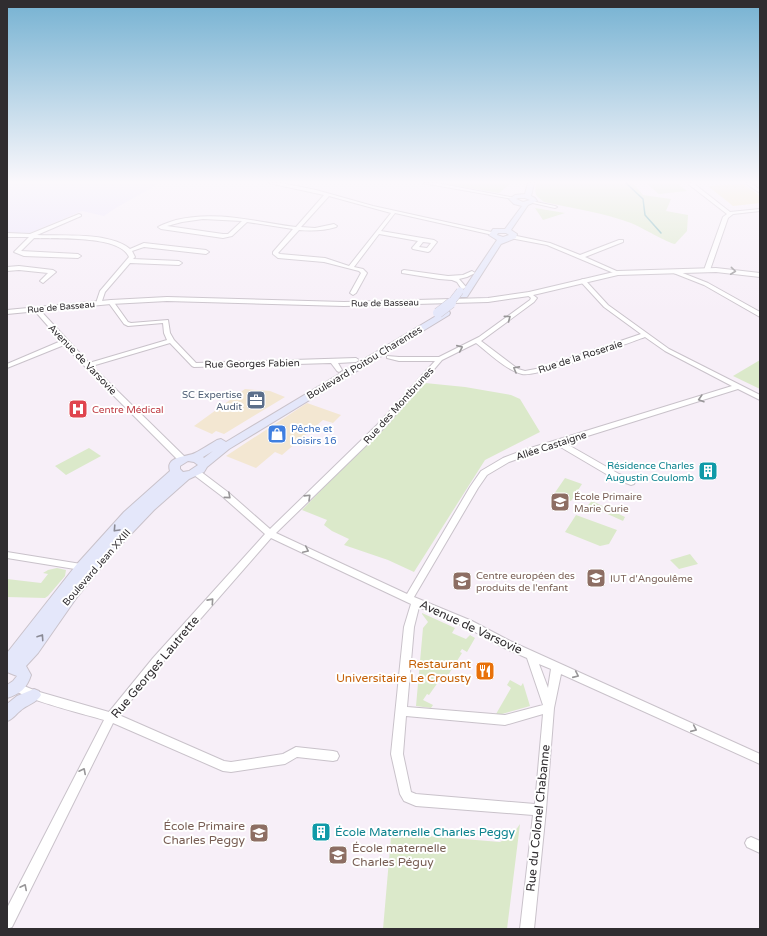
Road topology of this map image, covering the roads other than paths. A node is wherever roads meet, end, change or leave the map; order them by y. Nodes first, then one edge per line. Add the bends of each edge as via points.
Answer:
1 (52, 227) edge
2 (162, 227) edge
3 (239, 227) edge
4 (289, 227) edge
5 (330, 227) edge
6 (381, 227) edge
7 (457, 227) edge
8 (507, 227) edge
9 (510, 227) edge
10 (722, 227) edge
11 (298, 228) junction
12 (377, 232) junction
13 (504, 234) junction
14 (7, 235) edge
15 (494, 235) junction
16 (31, 236) junction
17 (512, 237) joint
18 (422, 240) dead end
19 (621, 241) dead end
20 (128, 251) junction
21 (206, 252) dead end
22 (78, 256) dead end
23 (580, 257) junction
24 (130, 261) junction
25 (179, 263) dead end
26 (350, 268) junction
27 (7, 269) edge
28 (707, 270) junction
29 (673, 271) junction
30 (404, 272) dead end
31 (472, 272) junction
32 (618, 273) junction
33 (760, 275) edge
34 (453, 278) junction
35 (43, 281) dead end
36 (583, 282) junction
37 (462, 291) junction
38 (353, 293) dead end
39 (529, 294) junction
40 (111, 302) junction
41 (100, 303) junction
42 (760, 308) edge
43 (36, 309) junction
44 (752, 311) junction
45 (7, 312) edge
46 (442, 313) junction
47 (760, 315) edge
48 (646, 335) junction
49 (171, 341) junction
50 (476, 341) junction
51 (65, 342) junction
52 (389, 358) dead end
53 (440, 359) junction
54 (356, 360) junction
55 (333, 361) junction
56 (88, 365) junction
57 (7, 366) edge
58 (340, 370) junction
59 (738, 387) junction
60 (760, 398) edge
61 (559, 443) junction
62 (194, 458) junction
63 (182, 459) junction
64 (190, 471) junction
65 (631, 482) dead end
66 (270, 534) junction
67 (7, 555) edge
68 (81, 566) junction
69 (412, 600) junction
70 (531, 655) junction
71 (10, 666) edge
72 (557, 667) junction
73 (12, 689) edge
74 (34, 695) junction
75 (549, 708) junction
76 (401, 711) junction
77 (7, 715) edge
78 (111, 717) junction
79 (333, 756) dead end
80 (760, 759) edge
81 (540, 810) junction
82 (7, 922) edge
83 (527, 929) edge

1 - 16 street
2 - 3 street via 223,236 230,235
4 - 11 street
5 - 11 street
6 - 12 street
7 - 15 street
8 - 13 main road
9 - 13 main road
10 - 28 street
11 - 26 street via 275,253 278,256 325,260
12 - 18 street
12 - 26 street
13 - 15 main road
13 - 17 main road
13 - 37 main road, Boulevard Poitou Charentes
14 - 16 street
15 - 31 main road, Boulevard Poitou Charentes
16 - 20 street via 108,240
16 - 22 street via 17,252 19,254
17 - 23 street via 548,244
19 - 23 street
20 - 21 street via 144,245
20 - 24 street via 132,255
23 - 32 street
24 - 25 street
24 - 41 street via 102,292
26 - 38 street via 364,273
27 - 35 street via 53,272
28 - 29 street, Rue de Basseau
28 -> 33 street, Rue de Basseau
29 - 32 street, Rue de Basseau
29 - 44 street via 706,284
30 - 34 street
31 - 34 street via 464,277
31 - 37 main road, Boulevard Poitou Charentes
32 - 36 street, Rue de Basseau
34 - 37 street via 459,281
36 - 39 street, Rue de Basseau
36 - 48 street via 606,306
37 - 46 main road, Boulevard Poitou Charentes via 460,301
39 - 40 street, Rue de Basseau via 494,300 389,304 194,299
50 -> 39 street, Rue des Montbrunes via 532,301 534,298
40 - 41 street, Rue de Basseau
40 - 49 street via 130,325 166,321
41 - 43 street, Rue de Basseau
42 - 44 street
43 - 45 street, Rue de Basseau
43 - 51 street, Avenue de Varsovie
44 - 47 street
46 - 54 main road, Boulevard Poitou Charentes
46 - 64 main road, Boulevard Poitou Charentes
48 -> 50 street, Rue de la Roseraie via 542,370 524,373
48 - 59 street via 667,350
49 - 55 street, Rue Georges Fabien via 194,365
49 - 56 street
53 -> 50 street, Rue des Montbrunes
51 - 56 street, Avenue de Varsovie
51 - 57 street
52 - 53 street
66 -> 53 street, Rue des Montbrunes via 382,425
54 - 55 street, Rue Georges Fabien
54 - 58 main road, Boulevard Poitou Charentes
55 - 58 street
56 - 63 street, Avenue de Varsovie
58 - 62 main road, Boulevard Poitou Charentes
59 - 60 street
59 -> 61 street, Allée Castaigne
61 - 65 street
61 - 69 street, Allée Castaigne via 506,460 484,473
62 - 63 main road
62 - 64 main road via 200,460
63 - 64 main road via 174,466
64 -> 66 street, Avenue de Varsovie via 226,495
64 -> 68 main road, Boulevard Jean XXIII via 128,515
71 -> 64 main road, Boulevard Jean XXIII via 33,649 72,594 108,552 150,507
66 -> 69 street, Avenue de Varsovie
78 -> 66 street, Rue Georges Lautrette via 157,661
67 - 68 street
68 - 71 main road, Boulevard Jean XXIII
69 - 70 street, Avenue de Varsovie
69 - 76 street, Allée Castaigne
70 - 72 street, Avenue de Varsovie
70 - 75 street, Rue du Colonel Chabanne
71 - 73 main road via 23,671 24,675 21,683
72 - 75 street, Rue du Colonel Chabanne
72 -> 80 street, Avenue de Varsovie
73 - 74 street
74 - 77 main road via 20,702
74 - 78 street
75 - 76 street via 505,720
75 - 81 street, Rue du Colonel Chabanne
76 - 81 street, Allée Castaigne via 397,754 404,791 408,797 416,800
78 - 79 street via 223,766 285,759 296,752
82 -> 78 street, Rue Georges Lautrette
81 - 83 street, Rue du Colonel Chabanne

